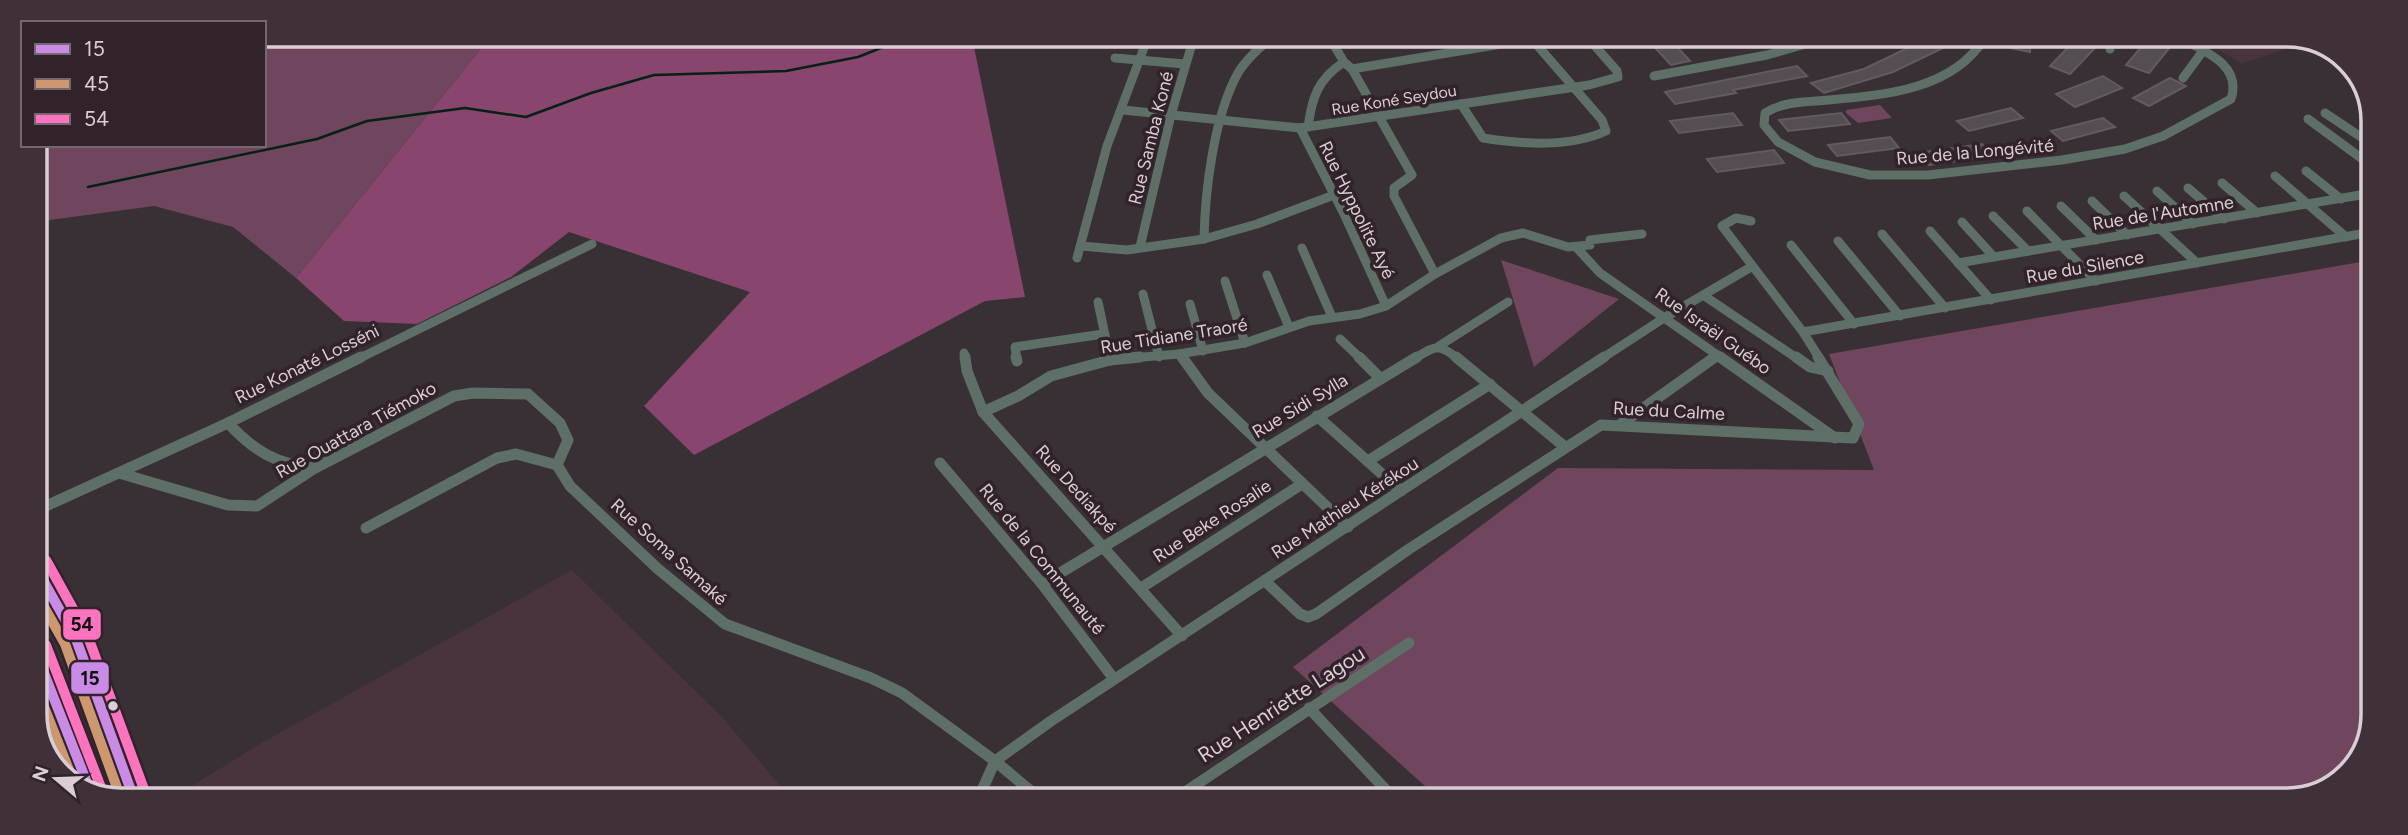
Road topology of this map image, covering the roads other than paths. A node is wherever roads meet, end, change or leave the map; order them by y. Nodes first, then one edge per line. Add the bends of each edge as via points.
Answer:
1 (1145, 47) edge
2 (1191, 47) edge
3 (1262, 47) edge
4 (1336, 47) edge
5 (1470, 47) edge
6 (1538, 47) edge
7 (1595, 47) edge
8 (1796, 47) edge
9 (1981, 47) edge
10 (2196, 47) edge
11 (2203, 51) junction
12 (1115, 58) dead end
13 (1141, 60) junction
14 (1185, 64) junction
15 (1348, 65) junction
16 (1654, 76) dead end
17 (2183, 78) dead end
18 (1571, 86) junction
19 (1461, 104) junction
20 (1123, 110) junction
21 (2325, 113) dead end
22 (1171, 115) junction
23 (1379, 117) junction
24 (2308, 119) dead end
25 (1223, 120) junction
26 (1304, 127) junction
27 (2361, 137) edge
28 (2361, 146) edge
29 (2351, 148) junction
30 (2361, 157) edge
31 (2306, 171) dead end
32 (2274, 176) dead end
33 (2222, 183) dead end
34 (2188, 188) dead end
35 (2157, 191) dead end
36 (1334, 195) junction
37 (2361, 195) edge
38 (2124, 196) dead end
39 (2341, 199) junction
40 (2092, 201) dead end
41 (2308, 205) junction
42 (2061, 206) dead end
43 (2027, 211) dead end
44 (2258, 213) junction
45 (1993, 216) dead end
46 (2224, 219) junction
47 (1751, 221) dead end
48 (1962, 222) dead end
49 (2193, 224) junction
50 (2160, 229) junction
51 (1930, 231) dead end
52 (1642, 234) dead end
53 (1882, 234) dead end
54 (2127, 235) junction
55 (2361, 235) edge
56 (2346, 237) junction
57 (1204, 239) junction
58 (2096, 240) junction
59 (1838, 241) dead end
60 (593, 243) dead end
61 (1791, 245) dead end
62 (1081, 246) junction
63 (2060, 246) junction
64 (1140, 247) junction
65 (1576, 247) junction
66 (1302, 248) dead end
67 (2028, 251) junction
68 (1994, 257) junction
69 (1077, 258) dead end
70 (1958, 263) junction
71 (2197, 263) junction
72 (1751, 267) junction
73 (1435, 274) junction
74 (1268, 275) dead end
75 (1225, 281) dead end
76 (2096, 281) junction
77 (1143, 294) dead end
78 (1703, 295) junction
79 (1991, 299) junction
80 (1098, 302) dead end
81 (1508, 302) dead end
82 (1190, 304) dead end
83 (1386, 306) junction
84 (1945, 308) junction
85 (1900, 316) junction
86 (1332, 317) junction
87 (1664, 318) junction
88 (1854, 324) junction
89 (1289, 327) junction
90 (1804, 332) junction
91 (1103, 334) junction
92 (1340, 339) dead end
93 (1245, 343) junction
94 (1438, 345) junction
95 (1203, 351) junction
96 (964, 354) dead end
97 (1179, 354) junction
98 (1717, 355) junction
99 (1158, 357) junction
100 (1110, 360) junction
101 (1017, 361) dead end
102 (1828, 371) junction
103 (1380, 378) junction
104 (1490, 384) junction
105 (1525, 410) junction
106 (984, 412) junction
107 (1317, 416) junction
108 (228, 423) junction
109 (1621, 424) junction
110 (1835, 438) junction
111 (1265, 447) junction
112 (1565, 447) junction
113 (1368, 461) junction
114 (940, 463) dead end
115 (557, 465) junction
116 (315, 468) junction
117 (119, 473) junction
118 (1303, 484) junction
119 (1401, 492) junction
120 (47, 506) edge
121 (1348, 527) junction
122 (366, 528) dead end
123 (1102, 545) junction
124 (1265, 581) junction
125 (1042, 584) junction
126 (47, 587) edge
127 (1141, 588) junction
128 (1182, 636) junction
129 (1409, 643) dead end
130 (1114, 679) junction
131 (47, 680) edge
132 (1309, 708) junction
133 (995, 761) junction
134 (86, 778) edge
135 (129, 788) edge
136 (983, 788) edge
137 (1027, 788) edge
138 (1191, 788) edge
139 (1384, 788) edge

1 - 13 street
2 - 14 street, Rue Samba Koné
3 - 25 street via 1238,72
4 - 15 street
5 - 15 street
6 - 18 street
7 - 18 street, Rue Koné Seydou via 1618,77
8 - 16 street
9 - 11 street, Rue de la Longévité via 1959,68 1938,79 1875,95 1782,104 1765,113 1762,121 1784,146 1819,163 1892,176 1950,174 2115,151 2159,137 2231,99 2235,77
10 - 11 street, Rue de la Longévité
11 - 17 street
12 - 13 street
13 - 14 street
13 - 20 street
14 - 22 street, Rue Samba Koné
15 - 23 street
15 - 26 street via 1321,79
18 - 19 street, Rue Koné Seydou
18 - 19 street via 1602,120 1606,131 1599,136 1563,141 1483,138
19 - 23 street, Rue Koné Seydou
20 - 22 street, Rue Koné Seydou
20 - 62 street via 1107,146
21 - 27 street
22 - 25 street, Rue Koné Seydou
22 - 64 street, Rue Samba Koné
23 - 26 street, Rue Koné Seydou
23 - 73 street via 1412,175 1394,188 1394,196
24 - 29 street
25 - 26 street, Rue Koné Seydou
25 - 57 street via 1207,195
26 - 36 street, Rue Hyppolite Ayé
28 - 29 street
29 - 30 street
31 - 39 street
32 - 41 street
33 - 44 street
34 - 46 street
35 - 49 street
36 - 57 street
36 - 83 street, Rue Hyppolite Ayé
37 - 39 street, Rue de l'Automne
38 - 50 street
39 - 41 street, Rue de l'Automne
40 - 54 street
41 - 44 street, Rue de l'Automne
41 - 56 street
42 - 58 street
43 - 63 street
44 - 46 street, Rue de l'Automne
45 - 67 street
46 - 49 street, Rue de l'Automne
47 - 72 street via 1736,218 1722,226
48 - 68 street
49 - 50 street, Rue de l'Automne
50 - 54 street, Rue de l'Automne
50 - 71 street
51 - 70 street
52 - 65 street, Rue Tidiane Traoré via 1590,240 1590,245
53 - 84 street
54 - 58 street, Rue de l'Automne
55 - 56 street, Rue du Silence
56 - 71 street, Rue du Silence
57 - 64 street
58 - 63 street, Rue de l'Automne
59 - 85 street
60 - 108 street, Rue Konaté Losséni
61 - 88 street
62 - 64 street
62 - 69 street
63 - 67 street, Rue de l'Automne
63 - 76 street
65 - 73 street, Rue Tidiane Traoré via 1523,233 1500,239
65 - 87 street, Rue Israël Guébo via 1600,273
66 - 86 street
67 - 68 street, Rue de l'Automne
68 - 70 street, Rue de l'Automne
70 - 79 street
71 - 76 street, Rue du Silence
72 - 78 street, Rue Mathieu Kérékou
72 - 90 street
73 - 83 street, Rue Tidiane Traoré
74 - 89 street
75 - 93 street
76 - 79 street, Rue du Silence
77 - 99 street
78 - 87 street, Rue Mathieu Kérékou
78 - 102 street via 1810,367
79 - 84 street, Rue du Silence
80 - 91 street
81 - 94 street, Rue Sidi Sylla
82 - 95 street
83 - 86 street, Rue Tidiane Traoré
84 - 85 street, Rue du Silence
85 - 88 street, Rue du Silence
86 - 89 street, Rue Tidiane Traoré
87 - 98 street, Rue Israël Guébo
87 - 105 street, Rue Mathieu Kérékou
88 - 90 street, Rue du Silence
89 - 93 street, Rue Tidiane Traoré
90 - 102 street
91 - 100 street
91 - 101 street via 1015,347
92 - 103 street
93 - 95 street, Rue Tidiane Traoré
94 - 103 street, Rue Sidi Sylla
94 - 104 street
95 - 97 street, Rue Tidiane Traoré
96 - 106 street, Rue Dediakpé
97 - 99 street, Rue Tidiane Traoré
97 - 111 street via 1208,393
98 - 109 street
98 - 110 street, Rue Israël Guébo
99 - 100 street, Rue Tidiane Traoré
100 - 106 street, Rue Tidiane Traoré via 1051,376
102 - 110 street via 1858,424 1853,438
103 - 107 street, Rue Sidi Sylla
104 - 105 street
104 - 113 street
105 - 112 street
105 - 119 street, Rue Mathieu Kérékou
106 - 123 street, Rue Dediakpé
107 - 111 street, Rue Sidi Sylla
107 - 113 street
108 - 116 street via 252,450 293,467
108 - 117 street, Rue Konaté Losséni
109 - 110 street, Rue du Calme
109 - 112 street, Rue du Calme via 1601,425
111 - 118 street
111 - 123 street, Rue Sidi Sylla
112 - 124 street, Rue du Calme via 1316,614 1300,614
113 - 119 street
114 - 125 street, Rue de la Communauté
115 - 116 street, Rue Ouattara Tiémoko via 568,440 560,423 528,394 473,393 454,396
115 - 122 street via 516,454 498,458
115 - 133 street, Rue Soma Samaké via 570,486 725,624 891,688
116 - 117 street, Rue Ouattara Tiémoko via 257,506 228,505
117 - 120 street, Rue Konaté Losséni
118 - 121 street
118 - 127 street, Rue Beke Rosalie
119 - 121 street, Rue Mathieu Kérékou
121 - 124 street, Rue Mathieu Kérékou
123 - 125 street, Rue Sidi Sylla
123 - 127 street, Rue Dediakpé
124 - 128 street, Rue Mathieu Kérékou
125 - 130 street, Rue de la Communauté
126 - 135 main road via 76,639
127 - 128 street, Rue Dediakpé
128 - 130 street, Rue Mathieu Kérékou
129 - 132 street, Rue Henriette Lagou
130 - 133 street, Rue Mathieu Kérékou
131 - 134 main road
132 - 138 street, Rue Henriette Lagou
132 - 139 street
133 - 136 street
133 - 137 street, Rue Soma Samaké

